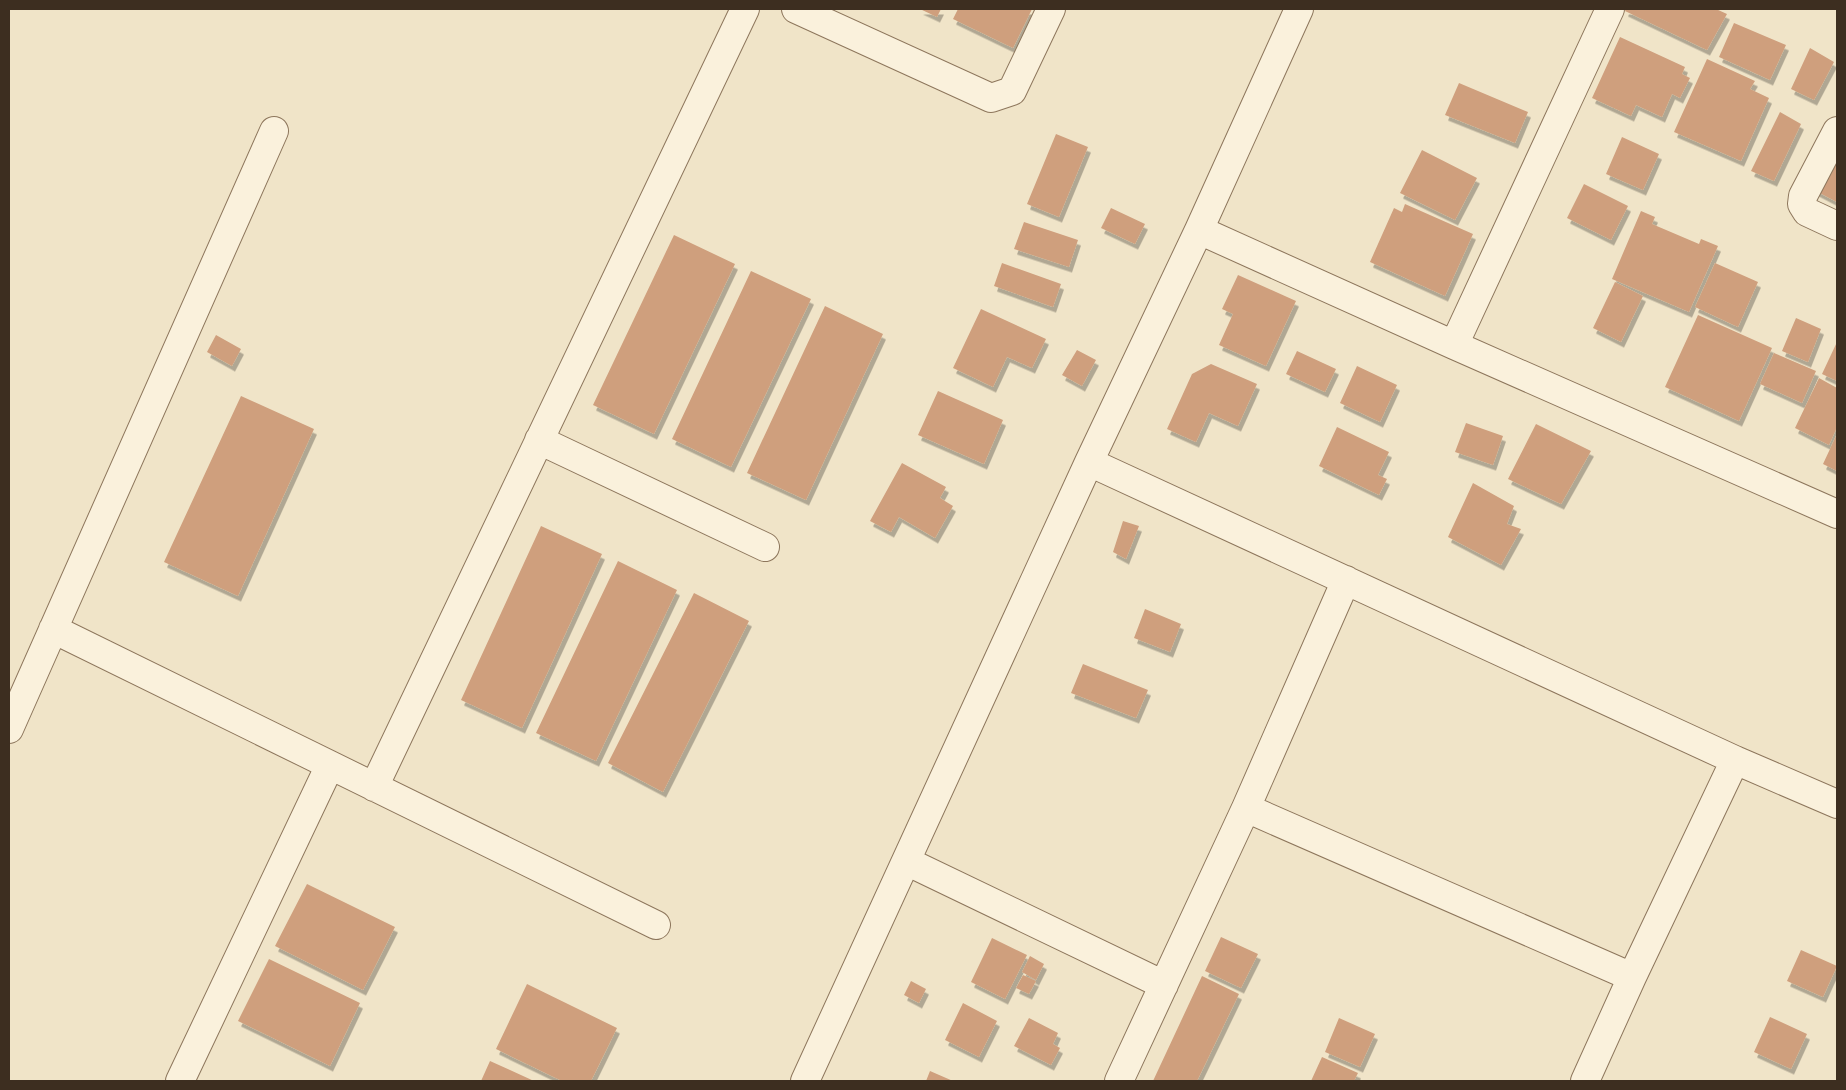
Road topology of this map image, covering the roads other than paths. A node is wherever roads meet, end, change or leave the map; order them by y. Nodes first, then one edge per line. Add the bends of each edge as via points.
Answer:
1 (745, 9) edge
2 (796, 9) edge
3 (1051, 9) edge
4 (1299, 9) edge
5 (1610, 9) edge
6 (274, 131) dead end
7 (1837, 131) edge
8 (1837, 226) edge
9 (1199, 230) junction
10 (1454, 345) junction
11 (539, 440) junction
12 (1089, 462) junction
13 (1837, 514) edge
14 (765, 547) dead end
15 (1346, 580) junction
16 (53, 629) junction
17 (9, 729) edge
18 (1735, 760) junction
19 (330, 766) junction
20 (374, 787) junction
21 (1837, 804) edge
22 (1246, 808) junction
23 (906, 861) junction
24 (656, 926) dead end
25 (1632, 976) junction
26 (1164, 985) junction
27 (180, 1081) edge
28 (805, 1081) edge
29 (1119, 1081) edge
30 (1585, 1081) edge

1 - 11 street
2 - 3 street via 991,98 1012,91
4 - 9 street
5 - 10 street
6 - 16 street
7 - 8 street via 1803,196 1802,204 1807,212
9 - 10 street
9 - 12 street
10 - 13 street
11 - 14 street
11 - 20 street
12 - 15 street
12 - 23 street
15 - 18 street
15 - 22 street
16 - 17 street
16 - 19 street
18 - 21 street
18 - 25 street
19 - 20 street
19 - 27 street
20 - 24 street
22 - 25 street
22 - 26 street
23 - 26 street
23 - 28 street
25 - 30 street
26 - 29 street

